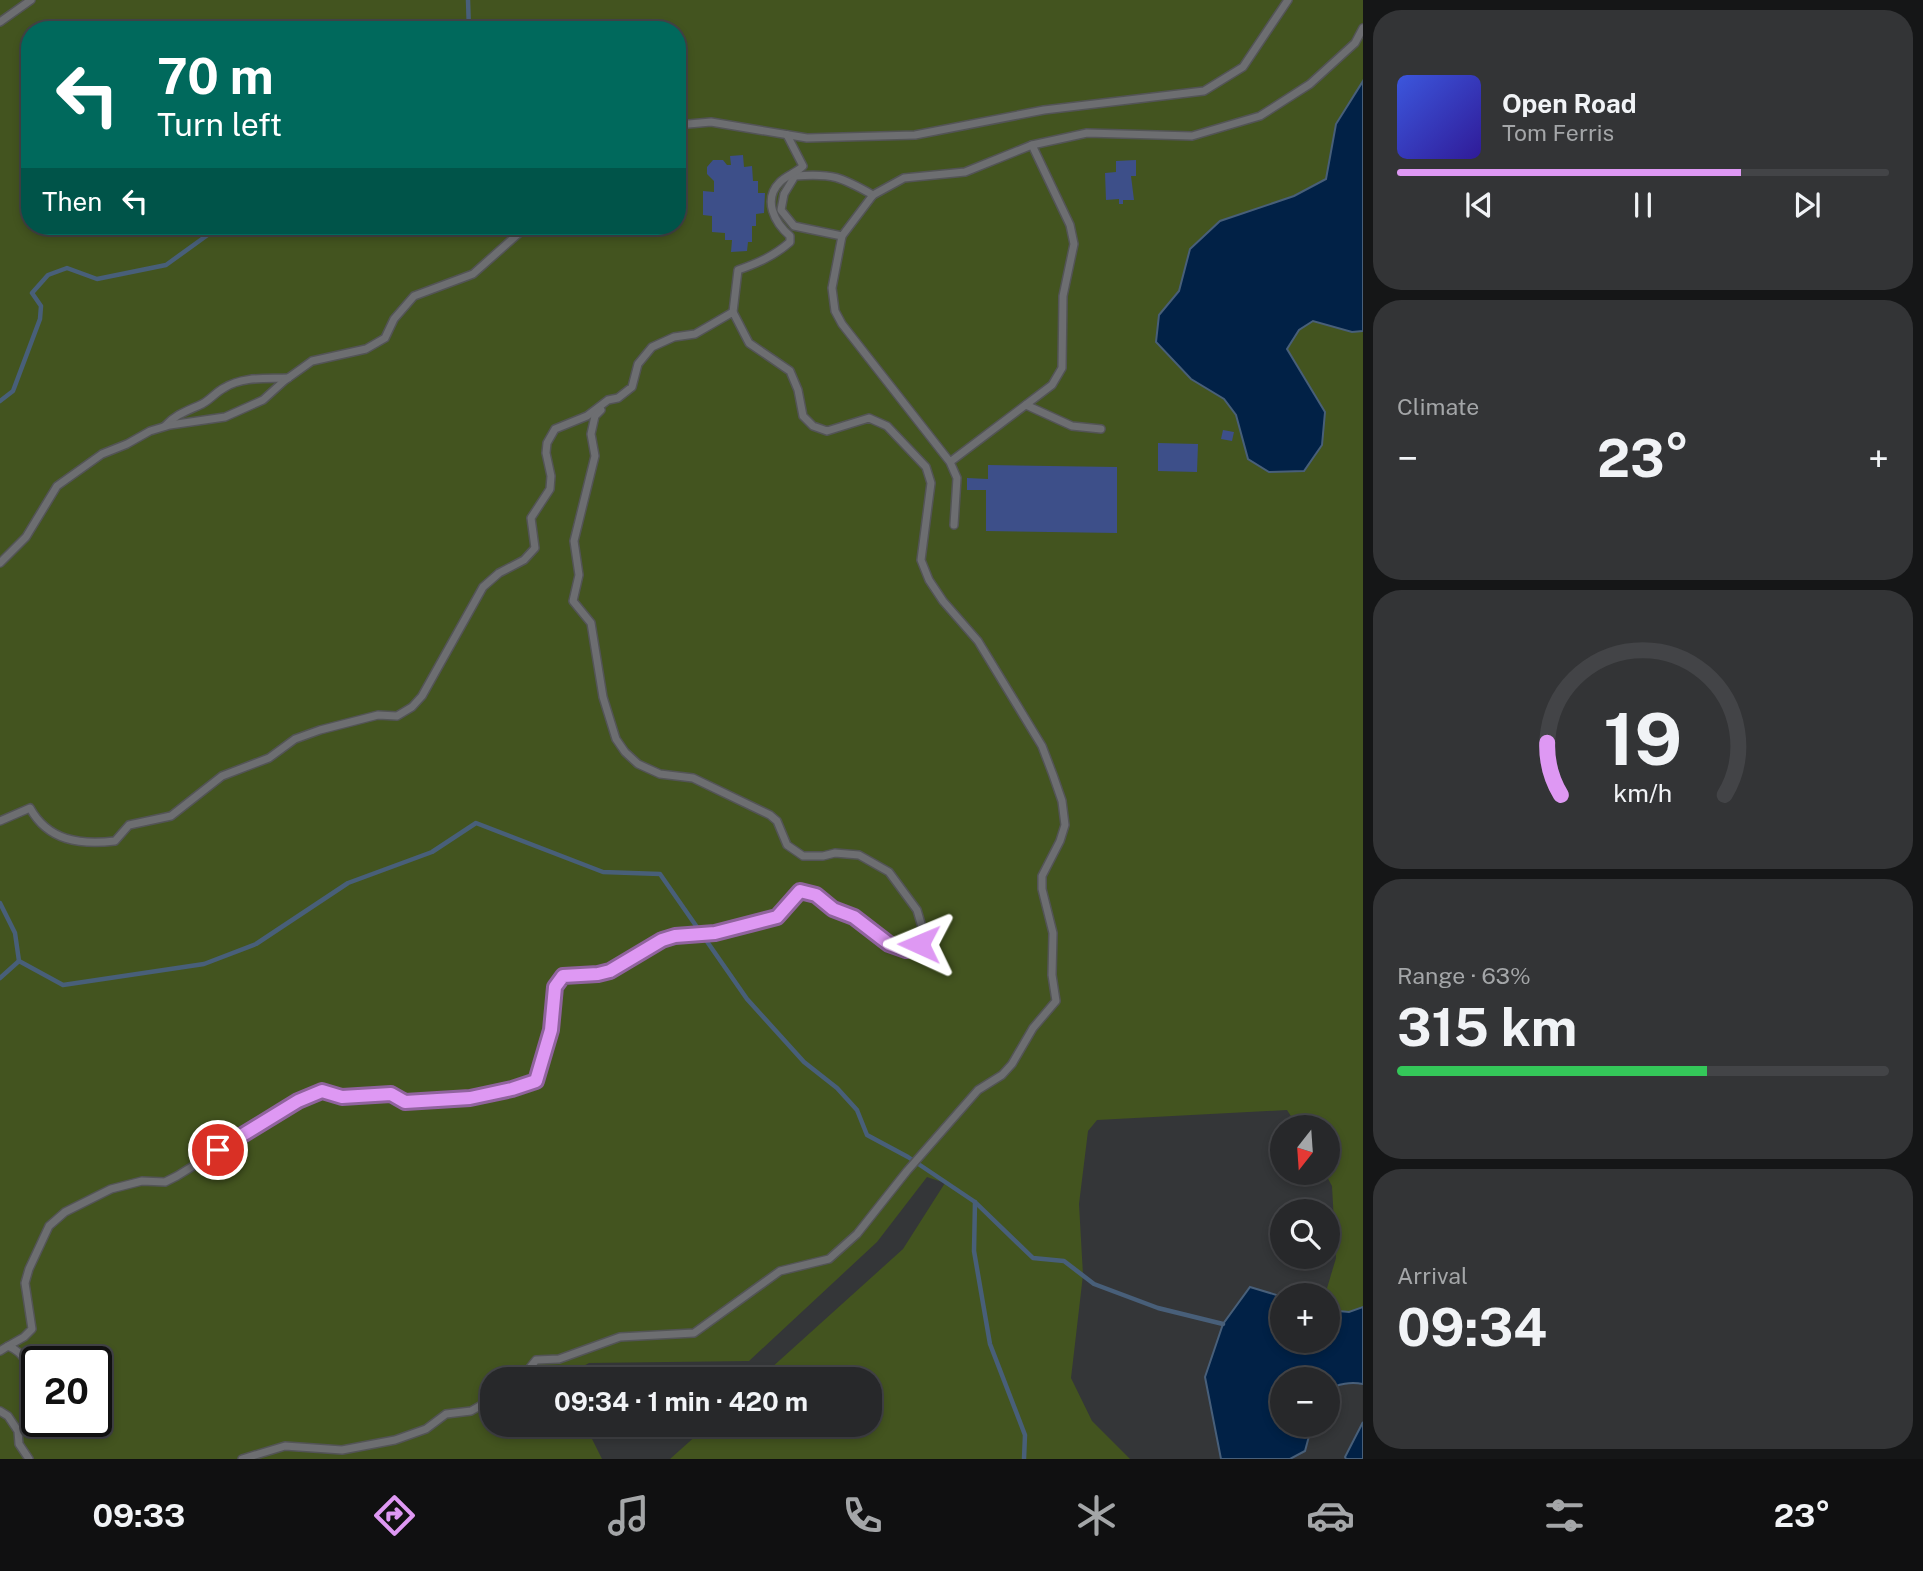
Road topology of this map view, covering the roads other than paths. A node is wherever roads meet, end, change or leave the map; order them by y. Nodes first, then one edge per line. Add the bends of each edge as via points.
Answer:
1 (31, 0) edge
2 (1288, 0) edge
3 (0, 22) edge
4 (1363, 28) edge
5 (686, 124) edge
6 (786, 135) junction
7 (1032, 145) junction
8 (873, 195) junction
9 (517, 235) edge
10 (842, 236) junction
11 (733, 312) junction
12 (288, 378) junction
13 (608, 400) junction
14 (1026, 405) junction
15 (164, 427) junction
16 (1101, 429) dead end
17 (950, 462) junction
18 (954, 525) dead end
19 (0, 564) edge
20 (0, 821) edge
21 (8, 1346) junction
22 (0, 1351) edge
23 (21, 1353) edge
24 (530, 1367) edge
25 (480, 1406) edge
26 (0, 1411) edge
27 (29, 1459) edge
28 (242, 1459) edge

1 - 3 lane
2 - 6 lane via 1243,67 1204,91 1044,110 915,135
4 - 7 lane via 1354,43 1310,85 1260,116 1192,135 1087,133
5 - 6 lane via 711,122
6 - 11 lane via 803,166 781,181 771,206 790,242 760,263 738,270
7 - 8 lane via 965,172 904,178
7 - 14 lane via 1070,225 1074,244 1063,296 1062,368 1052,385
8 - 10 lane
8 - 10 lane via 841,177 795,176 781,210 794,226
9 - 12 lane via 473,274 414,296 385,338 366,349 312,360
10 - 17 lane via 832,288 835,311
11 - 13 lane via 695,334 652,346 638,364 632,387
11 - 24 lane via 749,343 790,371 803,416 813,426 827,431 869,418 887,426 926,467 931,483 921,560 929,580 978,641 1042,746 1062,800 1065,825 1042,876 1053,933 1056,1000 1012,1064 978,1090 857,1234 829,1259 780,1270 694,1333 620,1337 559,1359 536,1360
12 - 15 lane via 263,400 225,417
12 - 15 lane via 234,383 173,417
13 - 20 lane via 550,436 546,453 550,489 531,518 534,548 483,587 412,708 397,716 379,715 295,739 263,762 222,776 171,816 129,825 115,841 91,844 56,836 30,808
13 - 21 lane via 595,416 591,434 595,456 574,541 579,575 573,601 591,623 603,697 616,739 638,764 660,774 693,778 770,815 787,845 803,856 859,855 889,872 917,910 922,927 919,944 906,950 889,944 854,917 800,891 777,917 715,933 675,936 610,971 563,976 555,987 551,1030 536,1081 470,1098 405,1102 391,1094 342,1097 322,1091 165,1182 142,1181 111,1189 60,1215 49,1226 25,1283 32,1329
14 - 16 lane via 1072,426
14 - 17 lane
15 - 19 lane via 102,454 57,486 26,537
17 - 18 lane via 957,478
21 - 22 lane
21 - 23 lane
25 - 28 lane via 446,1414 426,1429 395,1440 342,1450 285,1446
26 - 27 lane via 18,1431 19,1444

